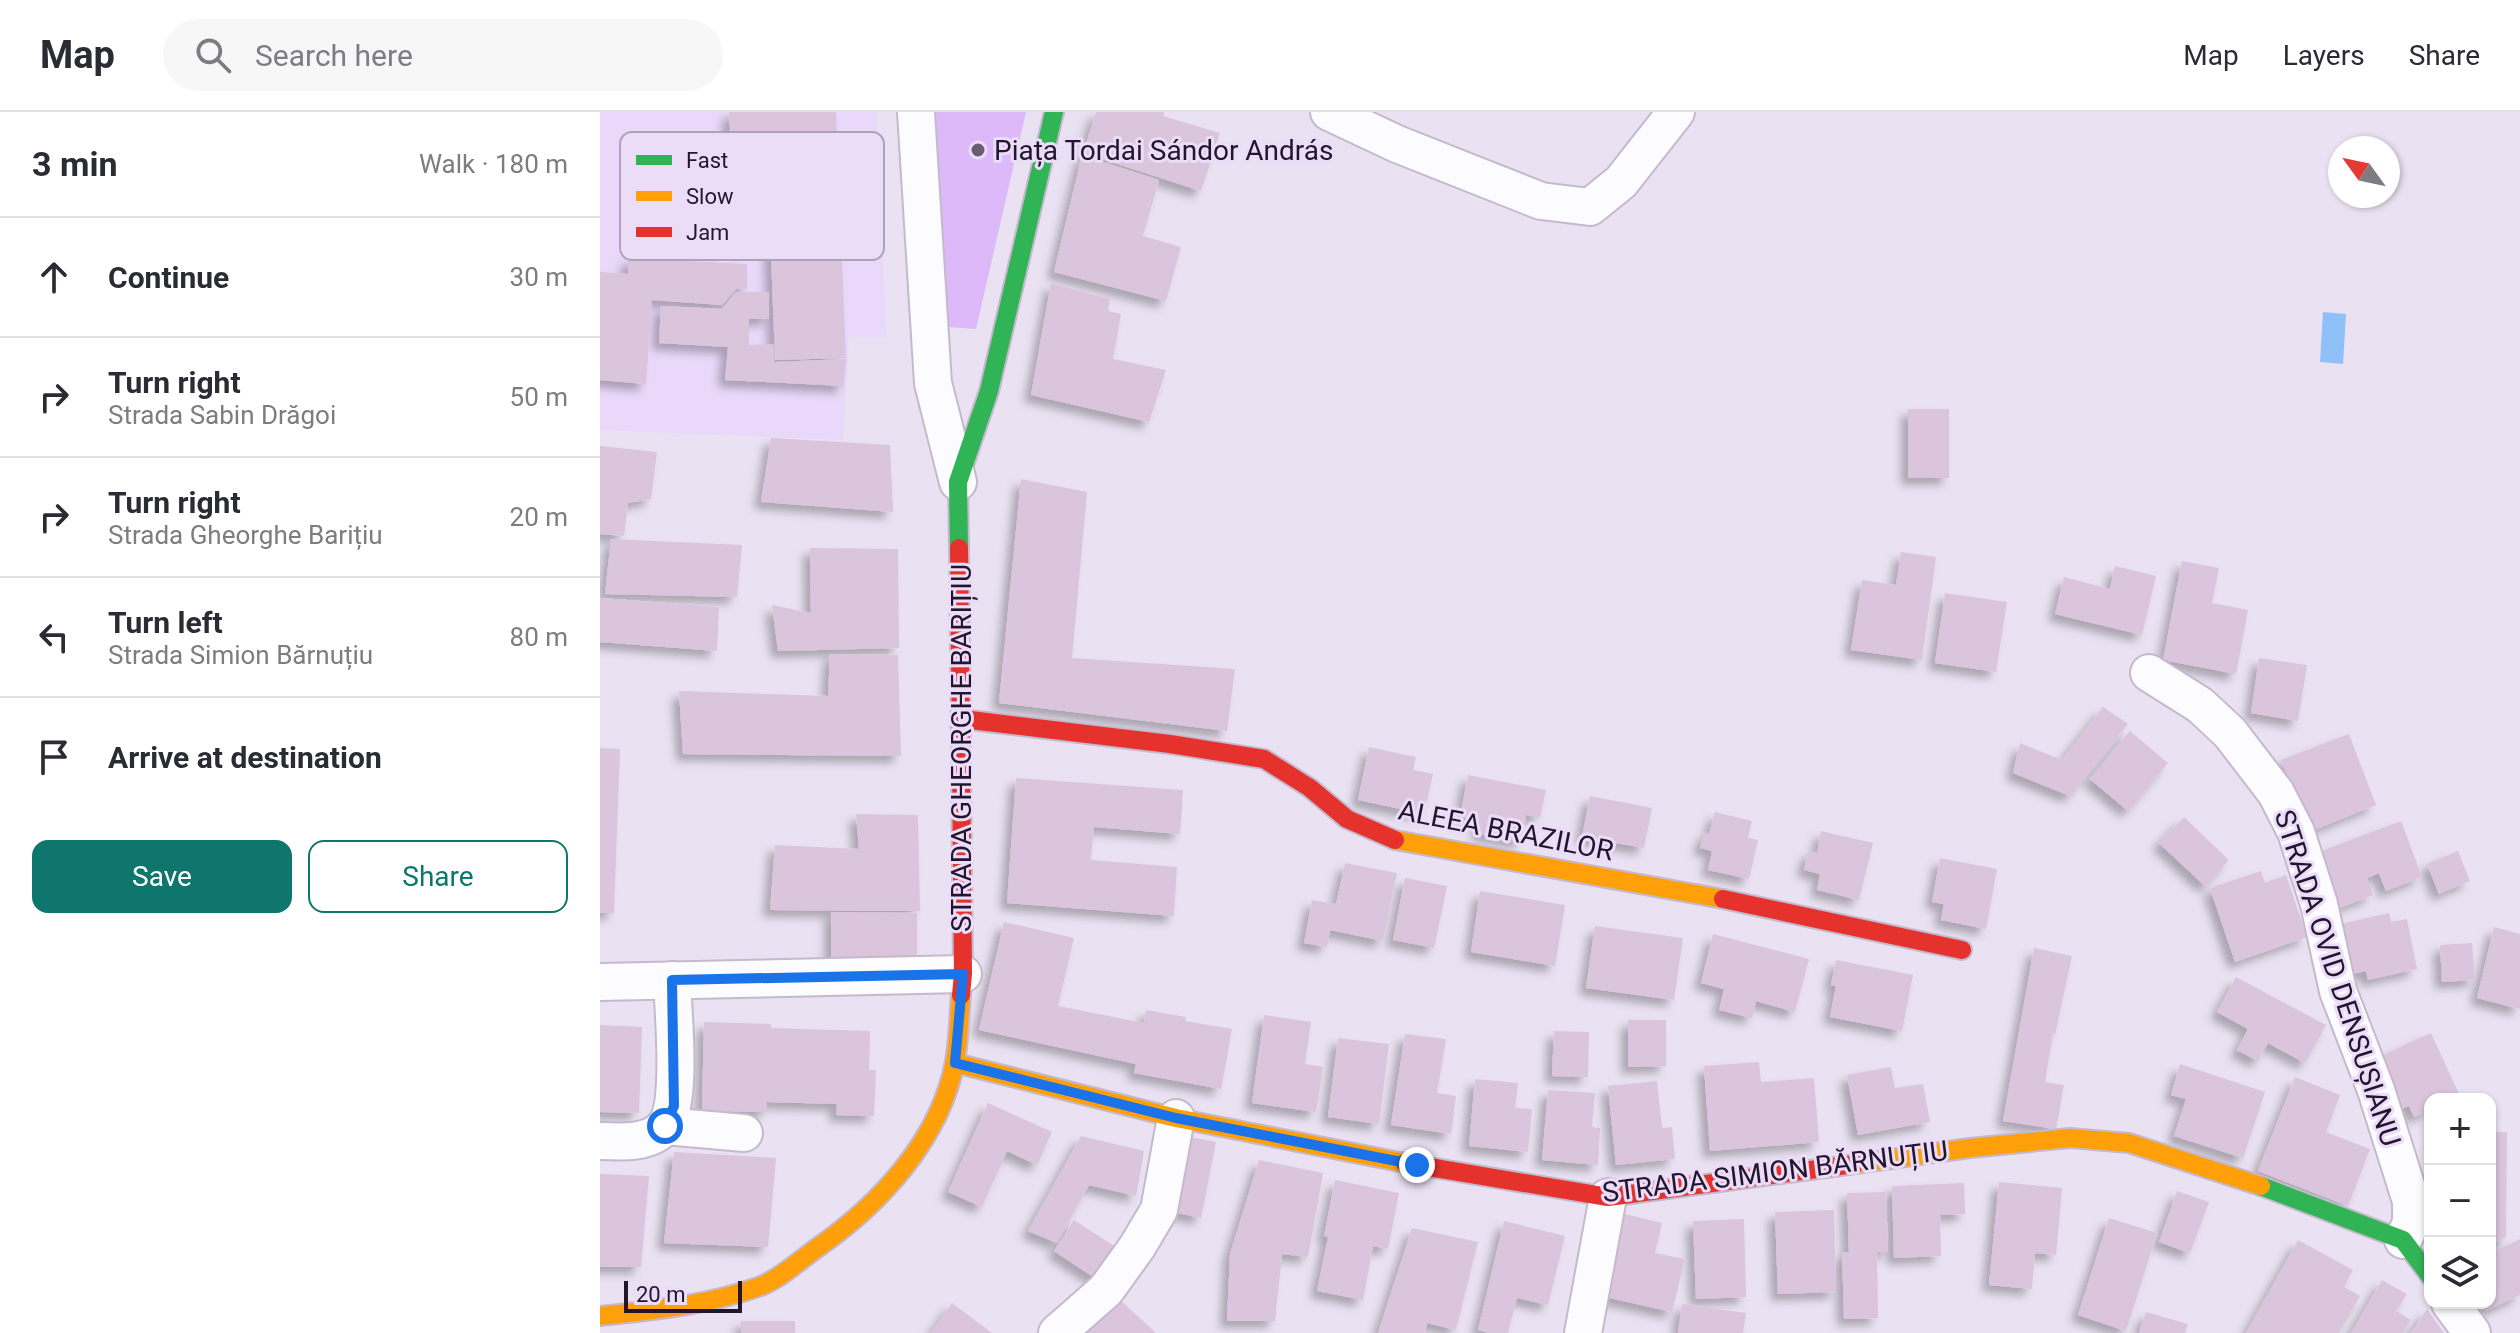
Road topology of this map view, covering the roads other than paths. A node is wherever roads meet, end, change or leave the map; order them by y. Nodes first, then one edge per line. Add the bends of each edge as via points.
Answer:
1 (916, 112) edge
2 (1054, 112) edge
3 (1329, 112) edge
4 (1676, 112) edge
5 (958, 482) junction
6 (2149, 673) dead end
7 (962, 719) junction
8 (1962, 950) dead end
9 (963, 974) junction
10 (672, 980) junction
11 (600, 982) edge
12 (955, 1063) junction
13 (1176, 1118) junction
14 (665, 1126) junction
15 (744, 1133) dead end
16 (600, 1141) edge
17 (1608, 1197) junction
18 (2403, 1240) junction
19 (2424, 1268) edge
20 (2454, 1309) edge
21 (600, 1316) edge
22 (1057, 1333) edge
23 (1583, 1333) edge
24 (2472, 1333) edge

1 - 5 street, STRADA GHEORGHE BARIȚIU via 933,383
2 - 5 street, STRADA GHEORGHE BARIȚIU via 989,391
3 - 4 street via 1541,201 1590,207 1621,182
5 - 7 street, STRADA GHEORGHE BARIȚIU
6 - 18 street, STRADA OVID DENSUȘIANU via 2200,705 2230,733 2276,793 2296,832 2338,991 2411,1201 2411,1223
7 - 8 street, ALEEA BRAZILOR via 1264,759 1347,819 1394,840 1728,900
7 - 9 street, STRADA GHEORGHE BARIȚIU
9 - 10 street
9 - 12 street, STRADA GHEORGHE BARIȚIU
10 - 11 street
10 - 14 street via 674,1106
12 - 13 street, STRADA SIMION BĂRNUȚIU
12 - 21 street, STRADA GHEORGHE BARIȚIU via 935,1123 904,1167 850,1225 766,1284 721,1299
13 - 17 street, STRADA SIMION BĂRNUȚIU
13 - 22 street via 1159,1210 1106,1290
14 - 15 street
14 - 16 street via 647,1139
17 - 18 street, STRADA SIMION BĂRNUȚIU via 2070,1138 2129,1143 2272,1189
17 - 23 street
18 - 19 street
20 - 24 street

